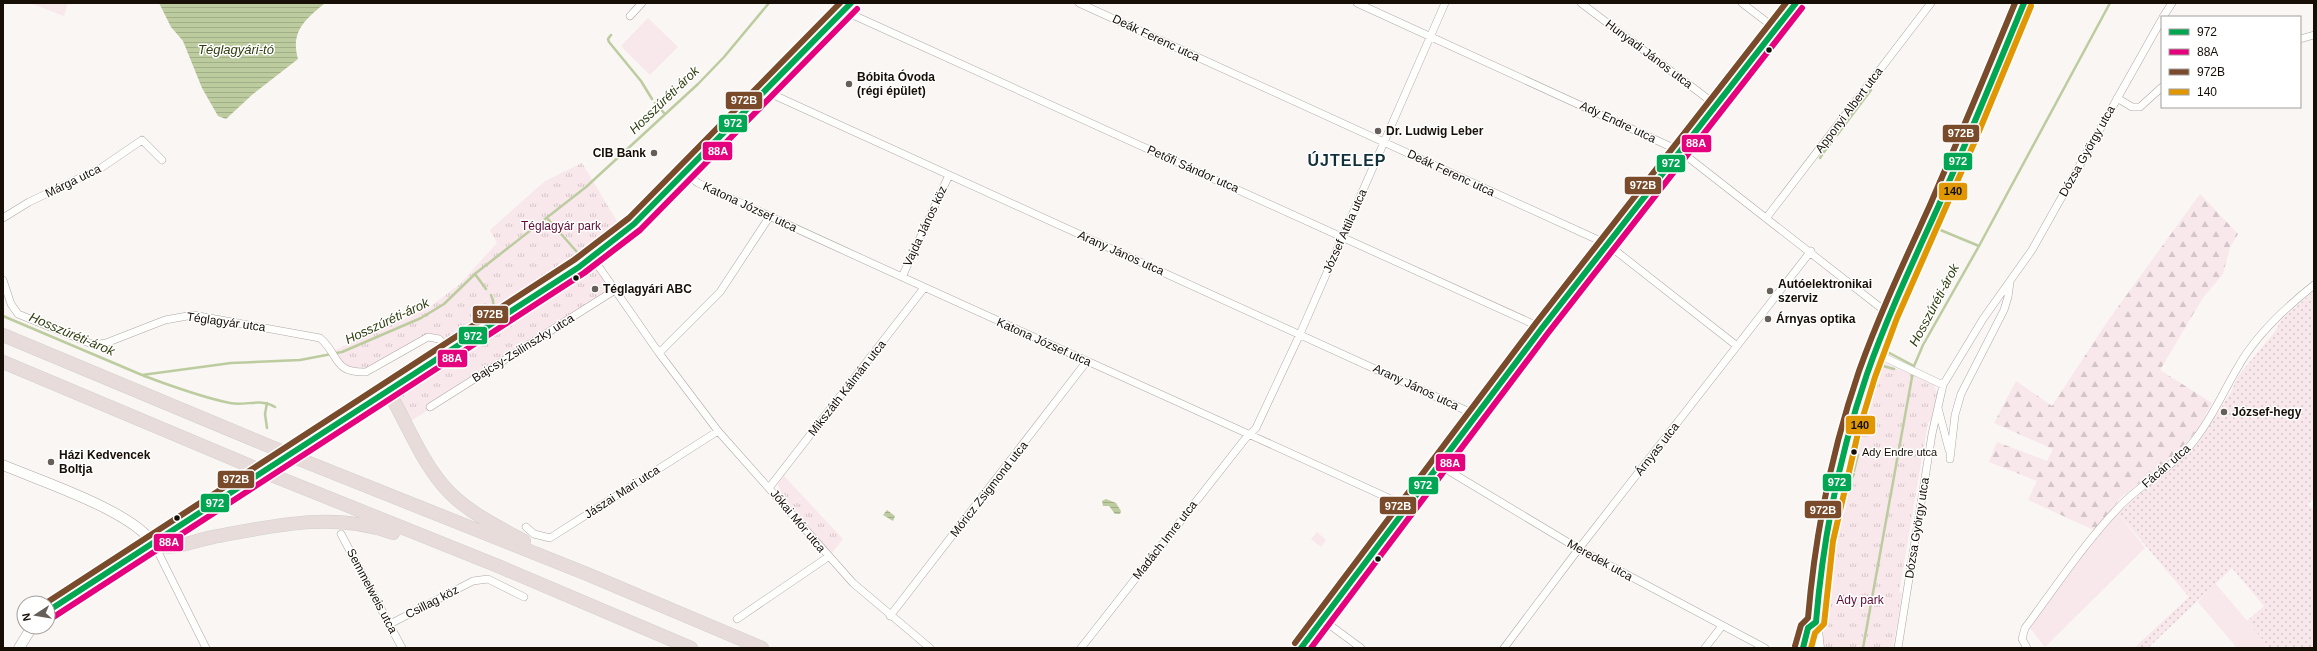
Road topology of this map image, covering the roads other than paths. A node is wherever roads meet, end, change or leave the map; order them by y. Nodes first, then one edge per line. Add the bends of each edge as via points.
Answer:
1 (642, 3) edge
2 (1078, 3) edge
3 (1356, 3) edge
4 (1445, 3) edge
5 (1581, 3) edge
6 (1742, 3) edge
7 (1796, 3) edge
8 (1931, 3) edge
9 (2024, 3) edge
10 (2172, 3) edge
11 (848, 6) edge
12 (630, 16) dead end
13 (2164, 16) edge
14 (2161, 22) edge
15 (1776, 29) junction
16 (2314, 35) edge
17 (1430, 36) junction
18 (2301, 39) edge
19 (2161, 88) edge
20 (765, 91) junction
21 (2118, 98) junction
22 (1716, 105) junction
23 (1384, 142) junction
24 (1680, 151) junction
25 (162, 160) dead end
26 (684, 172) junction
27 (949, 175) junction
28 (770, 216) junction
29 (3, 218) edge
30 (1767, 218) junction
31 (1342, 237) junction
32 (1607, 244) junction
33 (1811, 251) junction
34 (592, 257) junction
35 (902, 277) junction
36 (3, 280) edge
37 (2010, 282) junction
38 (2314, 285) edge
39 (924, 288) junction
40 (615, 290) junction
41 (1890, 315) junction
42 (1542, 328) junction
43 (1300, 334) junction
44 (3, 336) edge
45 (1737, 346) junction
46 (451, 351) junction
47 (659, 354) junction
48 (1875, 354) junction
49 (1087, 361) junction
50 (3, 362) edge
51 (1943, 385) junction
52 (388, 391) junction
53 (430, 407) dead end
54 (1938, 408) junction
55 (1476, 415) junction
56 (718, 431) junction
57 (1250, 434) junction
58 (1951, 451) junction
59 (299, 454) junction
60 (1950, 459) dead end
61 (3, 465) edge
62 (1439, 466) junction
63 (250, 480) tunnel mouth
64 (769, 488) junction
65 (1408, 507) junction
66 (526, 526) dead end
67 (341, 534) dead end
68 (154, 544) junction
69 (1579, 549) junction
70 (828, 557) junction
71 (498, 566) junction
72 (587, 574) junction
73 (524, 597) dead end
74 (56, 605) edge
75 (890, 616) junction
76 (737, 619) dead end
77 (1323, 620) junction
78 (1816, 622) junction
79 (390, 624) junction
80 (1722, 626) junction
81 (27, 635) edge
82 (19, 648) edge
83 (206, 648) edge
84 (402, 648) edge
85 (691, 648) edge
86 (762, 648) edge
87 (930, 648) edge
88 (1082, 648) edge
89 (1301, 648) edge
90 (1361, 648) edge
91 (1504, 648) edge
92 (1705, 648) edge
93 (1765, 648) edge
94 (1802, 648) edge
95 (1818, 648) edge
96 (1898, 648) edge
97 (2027, 648) edge

1 - 12 street
2 - 23 street, Deák Ferenc utca
3 - 17 street, Ady Endre utca
4 - 17 street, József Attila utca
5 - 22 street, Hunyadi János utca
6 - 15 street
7 - 15 main road
8 - 30 street, Apponyi Albert utca
9 - 41 main road
10 - 13 street, Dózsa György utca
11 - 20 main road
11 - 31 street, Petőfi Sándor utca via 860,18
14 - 21 street, Dózsa György utca
15 - 22 main road
16 - 18 street
17 - 23 street, József Attila utca
17 - 24 street, Ady Endre utca
19 - 21 street via 2140,107 2132,106
20 - 26 main road
20 - 27 street, Arany János utca
21 - 37 street, Dózsa György utca via 2032,250
22 - 24 main road
23 - 31 street, József Attila utca
23 - 32 street, Deák Ferenc utca
24 - 30 street, Ady Endre utca
24 - 32 main road
25 - 29 street, Márga utca via 142,140 100,168 29,202
26 - 28 street, Katona József utca via 698,183
26 - 34 main road via 634,224
27 - 35 street, Vajda János köz
27 - 43 street, Arany János utca
28 - 35 street, Katona József utca
28 - 47 street via 720,292
30 - 33 street, Ady Endre utca
31 - 42 street, Petőfi Sándor utca
31 - 43 street, József Attila utca
32 - 42 main road
32 - 45 street, Deák Ferenc utca
33 - 41 street, Ady Endre utca
33 - 45 street, Árnyas utca
34 - 40 street, Jókai Mór utca
34 - 46 main road
35 - 39 street, Katona József utca
36 - 46 street, Téglagyár utca via 11,304 18,314 94,345 106,343 165,320 193,315 320,338 326,343 336,362 347,371 366,372 428,337 439,339
37 - 51 street, Dózsa György utca via 1983,319
37 - 58 street, Dózsa György utca via 2004,310 1961,394
38 - 97 street, Fácán utca via 2256,341 2238,366 2213,414 2192,444 2127,499 2106,523 2025,628 2022,639
39 - 49 street, Katona József utca
39 - 64 street, Mikszáth Kálmán utca
40 - 47 street, Jókai Mór utca
40 - 53 street, Bajcsy-Zsilinszky utca
41 - 48 main road
42 - 55 main road
43 - 55 street, Arany János utca
43 - 57 street, József Attila utca via 1256,428
44 - 59 highway, bridge via 281,451
45 - 69 street, Árnyas utca
46 - 52 main road
47 - 56 street, Jókai Mór utca
48 - 51 street
48 - 78 main road via 1855,412 1837,485 1820,572
49 - 57 street, Katona József utca
49 - 75 street, Móricz Zsigmond utca
50 - 71 highway, bridge via 274,476
51 - 54 street, Dózsa György utca
52 - 59 main road
52 - 72 highway via 428,463 450,493 498,527 527,543 568,559
54 - 58 street, Dózsa György utca
54 - 96 street, Dózsa György utca
55 - 62 main road
56 - 64 street, Jókai Mór utca
56 - 66 street, Jászai Mari utca via 550,538 534,534
57 - 65 street, Katona József utca
57 - 88 street, Madách Imre utca
58 - 60 street, Dózsa György utca
59 - 72 highway
61 - 68 main road via 120,515 146,533
62 - 65 main road
62 - 69 street, Meredek utca
63 - 68 main road via 170,530
64 - 70 street, Jókai Mór utca
65 - 77 main road
67 - 79 street, Semmelweis utca
68 - 71 highway via 167,548 292,524 317,521 356,522 381,528 460,558
68 - 74 main road
68 - 83 street
69 - 80 street, Meredek utca
69 - 91 street, Árnyas utca
70 - 75 street, Jókai Mór utca
70 - 76 street, Jókai Mór utca
71 - 85 highway
72 - 86 highway
73 - 79 street, Csillag köz via 488,579 473,581
75 - 87 street, Jókai Mór utca
77 - 89 main road
77 - 90 street
78 - 94 main road via 1808,628
78 - 95 main road
79 - 84 street, Semmelweis utca
80 - 92 street
80 - 93 street, Meredek utca
81 - 82 main road

